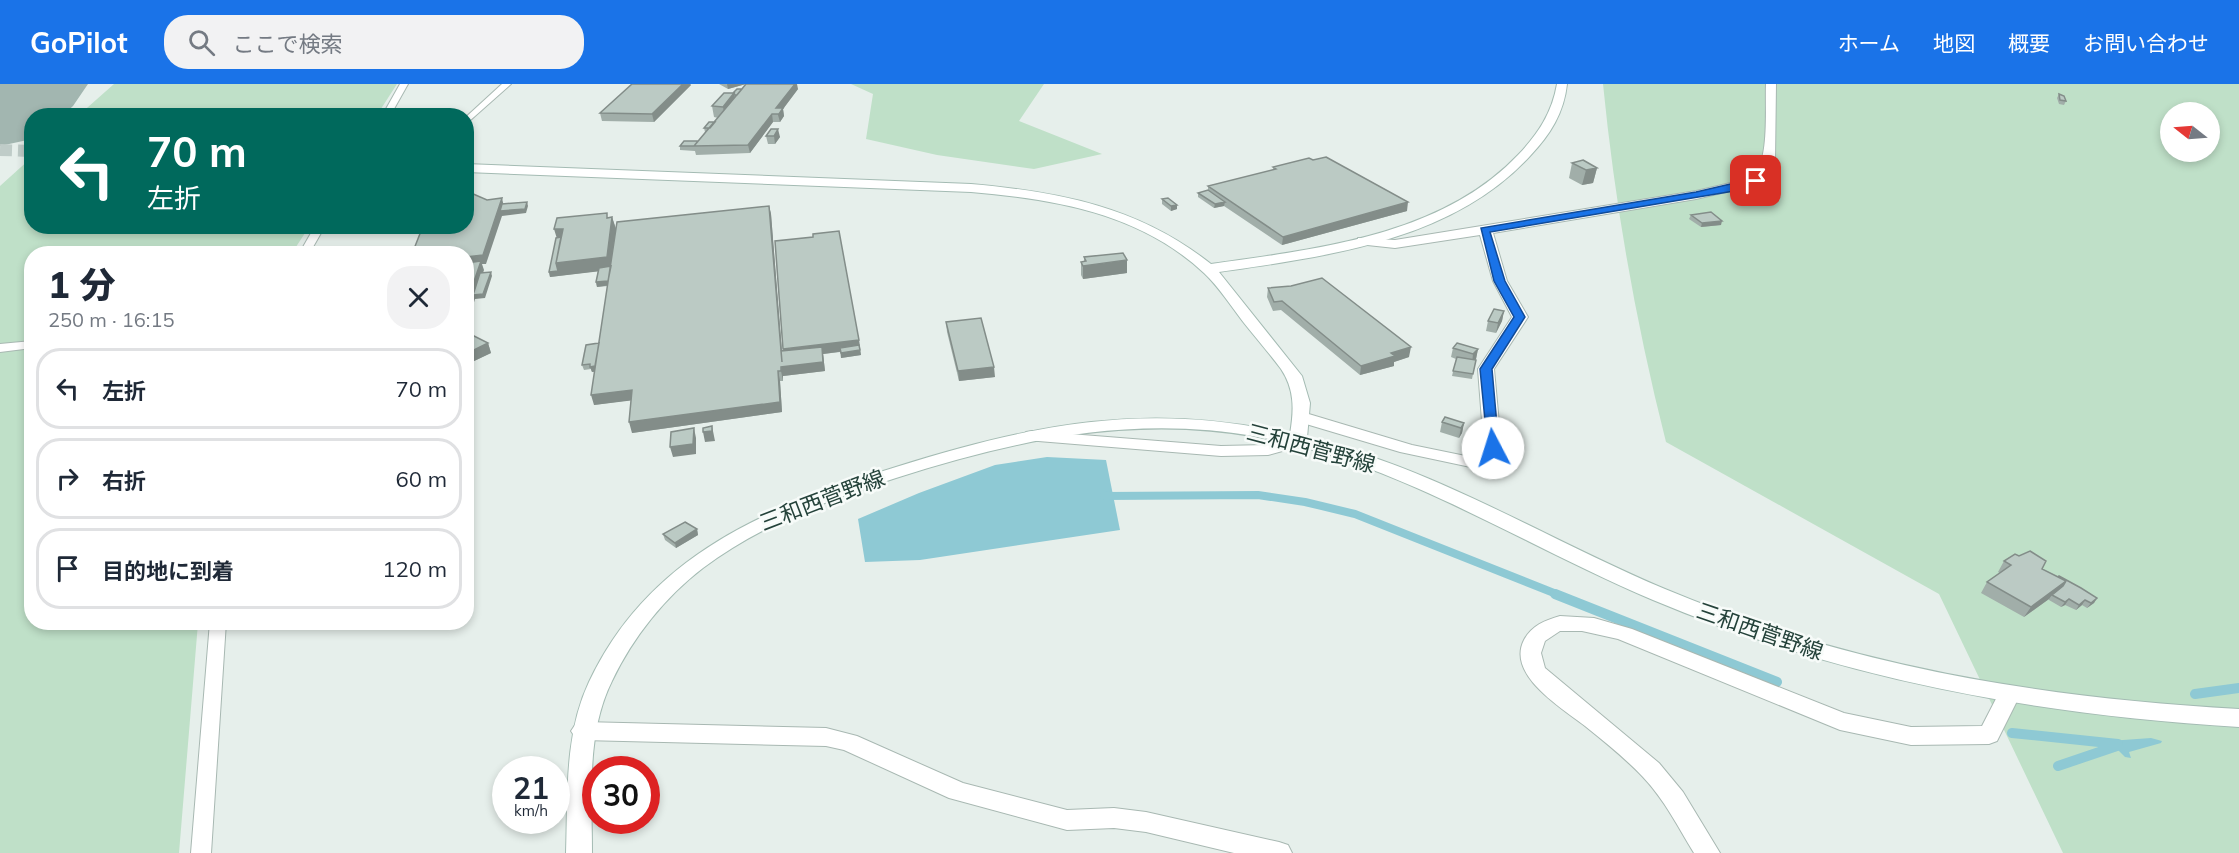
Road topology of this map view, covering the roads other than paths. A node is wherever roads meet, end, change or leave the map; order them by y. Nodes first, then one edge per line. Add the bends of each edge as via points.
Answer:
1 (404, 84) edge
2 (507, 84) edge
3 (1562, 84) edge
4 (1771, 84) edge
5 (390, 108) edge
6 (474, 115) edge
7 (474, 168) edge
8 (1485, 230) junction
9 (1363, 241) junction
10 (1209, 269) junction
11 (24, 345) edge
12 (0, 348) edge
13 (1302, 417) junction
14 (1298, 441) junction
15 (217, 630) edge
16 (2008, 697) junction
17 (2239, 718) edge
18 (583, 732) junction
19 (201, 853) edge
20 (579, 853) edge
21 (1279, 853) edge
22 (1707, 853) edge

1 - 5 lane
2 - 6 lane
3 - 9 street via 1561,98 1541,137 1524,160 1492,187 1461,205
4 - 8 street via 1769,160 1764,174 1756,181 1696,195
7 - 10 street via 1026,193 1077,202 1127,218 1182,247
8 - 9 street via 1395,244
8 - 13 street via 1500,281 1520,317 1486,369 1494,467 1435,456 1330,422
9 - 10 street
10 - 13 street via 1286,366 1300,389
11 - 12 lane
13 - 14 street
14 - 16 street, 三和西菅野線 via 1382,466 1426,484 1604,571 1722,621 1855,662
14 - 18 street, 三和西菅野線 via 1257,432 1146,421 1082,425 1024,435 826,493 742,530 700,558 659,593 624,637 598,684
15 - 19 lane
16 - 17 street, 三和西菅野線 via 2166,715
16 - 22 street via 1989,735 1911,736 1830,717 1625,634 1590,624 1547,627 1534,638 1530,651 1534,668 1552,688 1652,771
18 - 20 street, 三和西菅野線
18 - 21 street via 826,737 849,742 958,791 1058,818 1146,822

